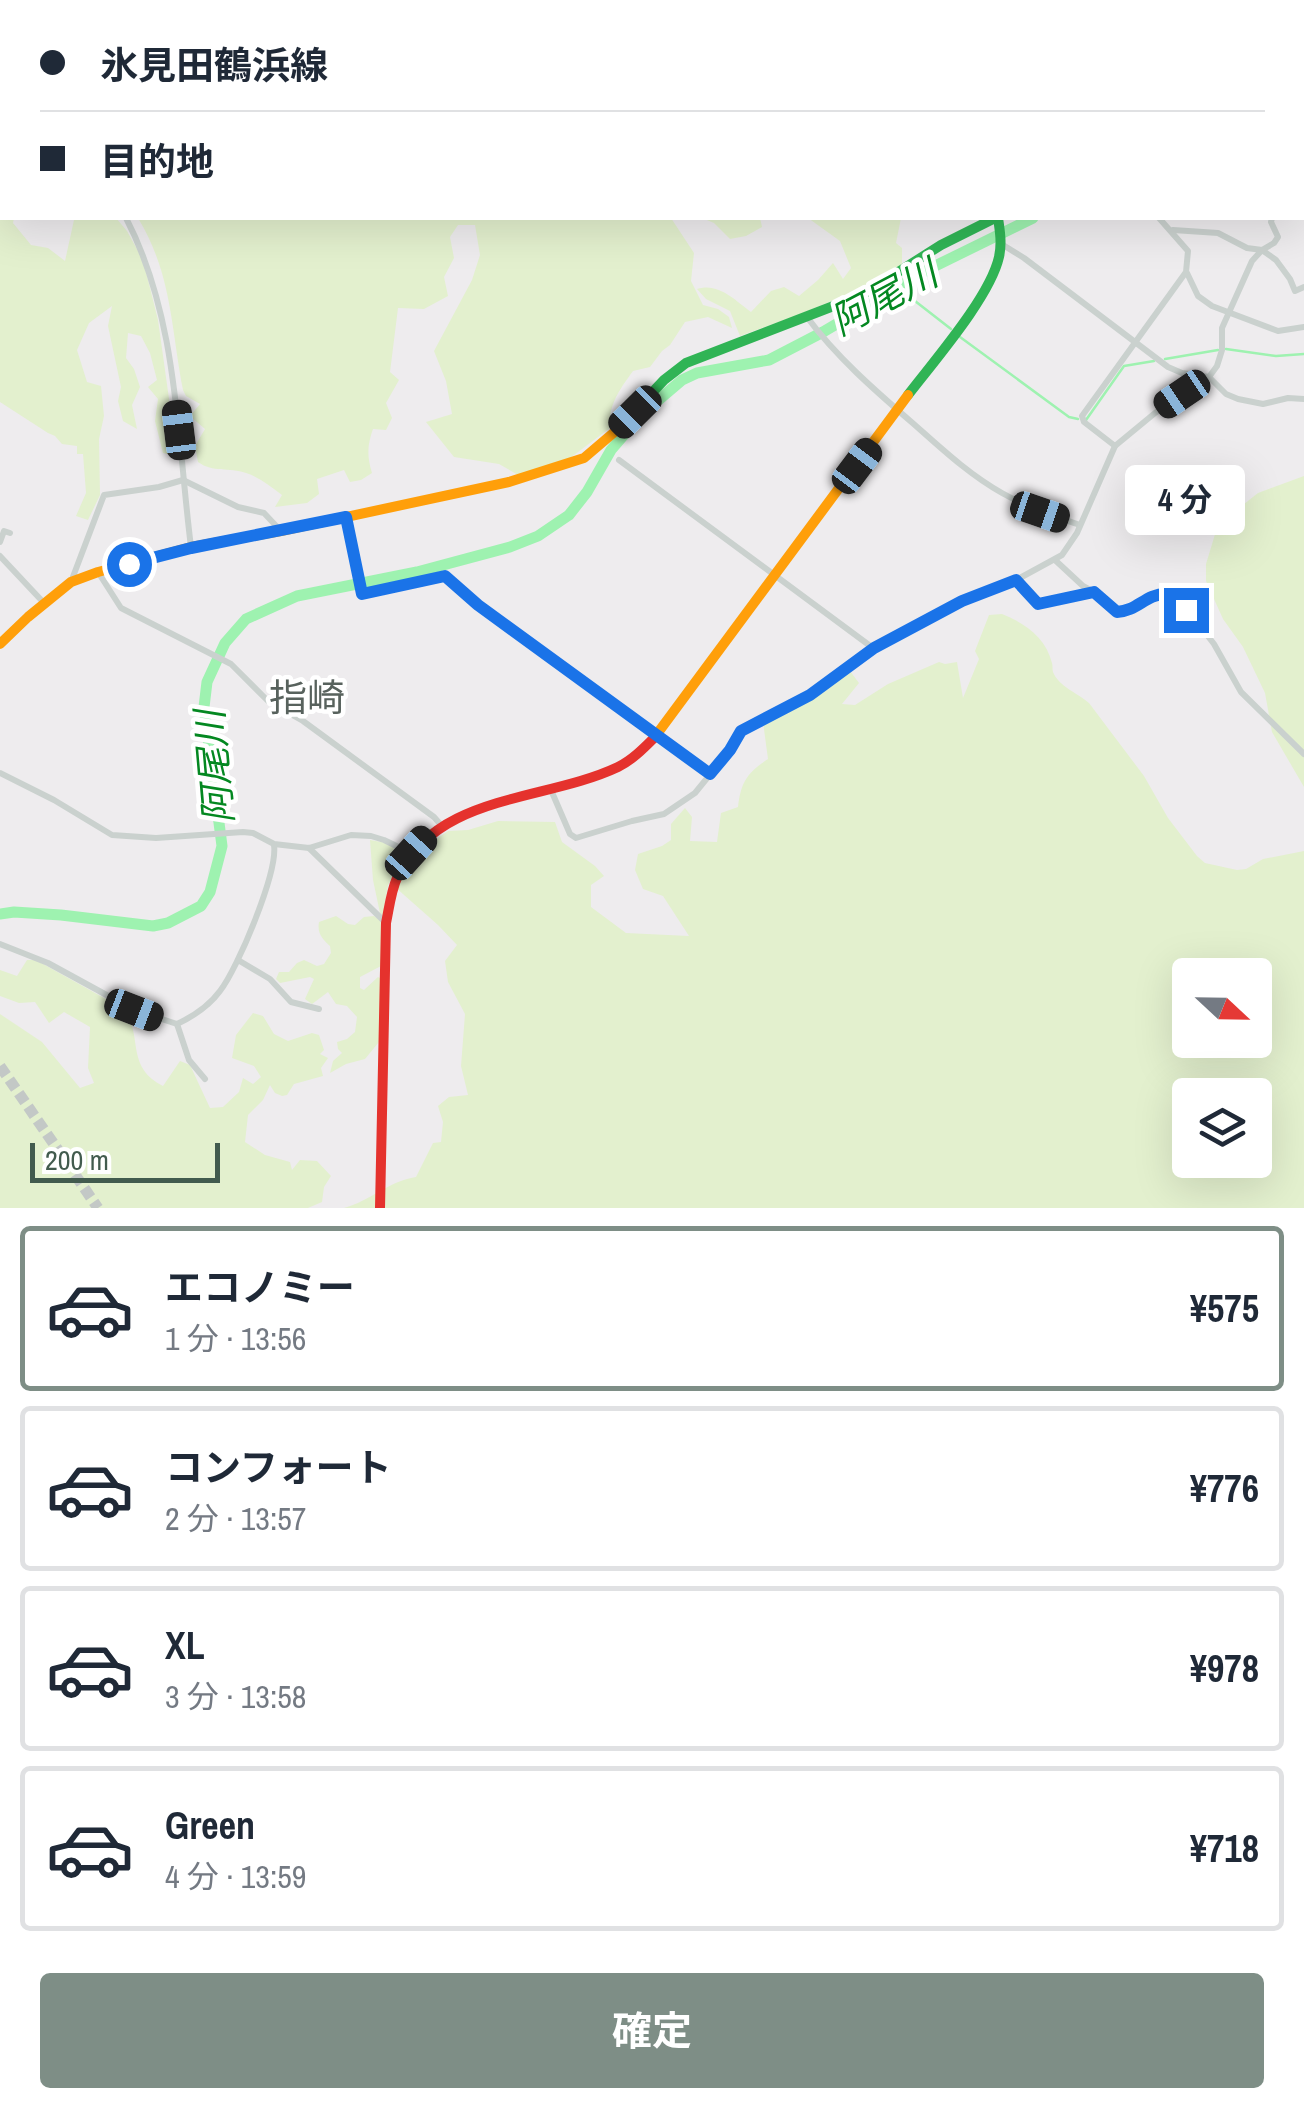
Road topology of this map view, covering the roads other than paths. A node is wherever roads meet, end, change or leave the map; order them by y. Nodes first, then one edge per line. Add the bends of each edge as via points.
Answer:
1 (127, 220) edge
2 (998, 220) edge
3 (1161, 220) edge
4 (1272, 220) edge
5 (1172, 230) junction
6 (1003, 241) junction
7 (1262, 250) junction
8 (1186, 272) junction
9 (1304, 287) edge
10 (1228, 312) junction
11 (809, 320) junction
12 (1304, 326) edge
13 (1136, 342) junction
14 (1209, 376) junction
15 (1304, 399) edge
16 (898, 410) junction
17 (1115, 446) junction
18 (619, 460) dead end
19 (183, 480) junction
20 (346, 517) junction
21 (1080, 525) junction
22 (281, 531) junction
23 (10, 533) dead end
24 (0, 542) edge
25 (191, 548) junction
26 (0, 556) edge
27 (1055, 560) junction
28 (98, 572) junction
29 (775, 576) junction
30 (1016, 580) junction
31 (71, 582) junction
32 (1094, 592) junction
33 (44, 603) junction
34 (0, 644) edge
35 (874, 648) junction
36 (657, 735) junction
37 (1304, 754) edge
38 (0, 774) edge
39 (710, 774) junction
40 (551, 790) junction
41 (441, 825) junction
42 (274, 844) junction
43 (309, 848) junction
44 (411, 853) junction
45 (386, 923) junction
46 (0, 944) edge
47 (238, 960) junction
48 (319, 1009) dead end
49 (177, 1024) junction
50 (205, 1079) dead end
51 (380, 1208) edge

1 - 19 street via 158,300
2 - 6 street
2 - 11 street
3 - 5 street
4 - 7 street via 1278,237
5 - 7 street via 1218,233
5 - 8 street via 1188,251
6 - 13 street
6 - 16 street via 980,298
7 - 9 street via 1295,291
7 - 10 street
8 - 10 street via 1198,296
8 - 13 street
10 - 12 street via 1278,331
10 - 14 street via 1221,356
11 - 16 street
11 - 20 street via 686,363 584,458 508,482
13 - 14 street via 1168,367
13 - 17 street via 1082,416
14 - 15 street via 1238,400
14 - 17 street
16 - 21 street via 1001,492
16 - 29 street
17 - 21 street
18 - 29 street
19 - 22 street via 264,513
19 - 25 street
19 - 31 street via 104,495
20 - 22 street
20 - 36 street via 362,594 445,576
21 - 27 street
22 - 25 street
23 - 24 street
25 - 28 street
26 - 33 street
27 - 30 street
27 - 32 street
28 - 31 street
28 - 41 street via 121,608 234,667 270,702
29 - 35 street
29 - 36 street
30 - 32 street via 1038,604
30 - 35 street
31 - 33 street
32 - 37 street via 1117,612 1130,612 1159,594 1178,602 1214,644 1241,692
33 - 34 street
35 - 39 street via 810,695 741,731
36 - 39 street
36 - 40 street via 616,768
38 - 42 street via 112,835 236,831
39 - 40 street via 664,814 576,838
40 - 41 street
41 - 44 street
42 - 43 street
42 - 47 street via 270,876
43 - 44 street via 351,835
43 - 45 street
44 - 45 street via 390,892
45 - 51 street
46 - 49 street
47 - 48 street via 291,1002
47 - 49 street via 219,993
49 - 50 street via 189,1060

